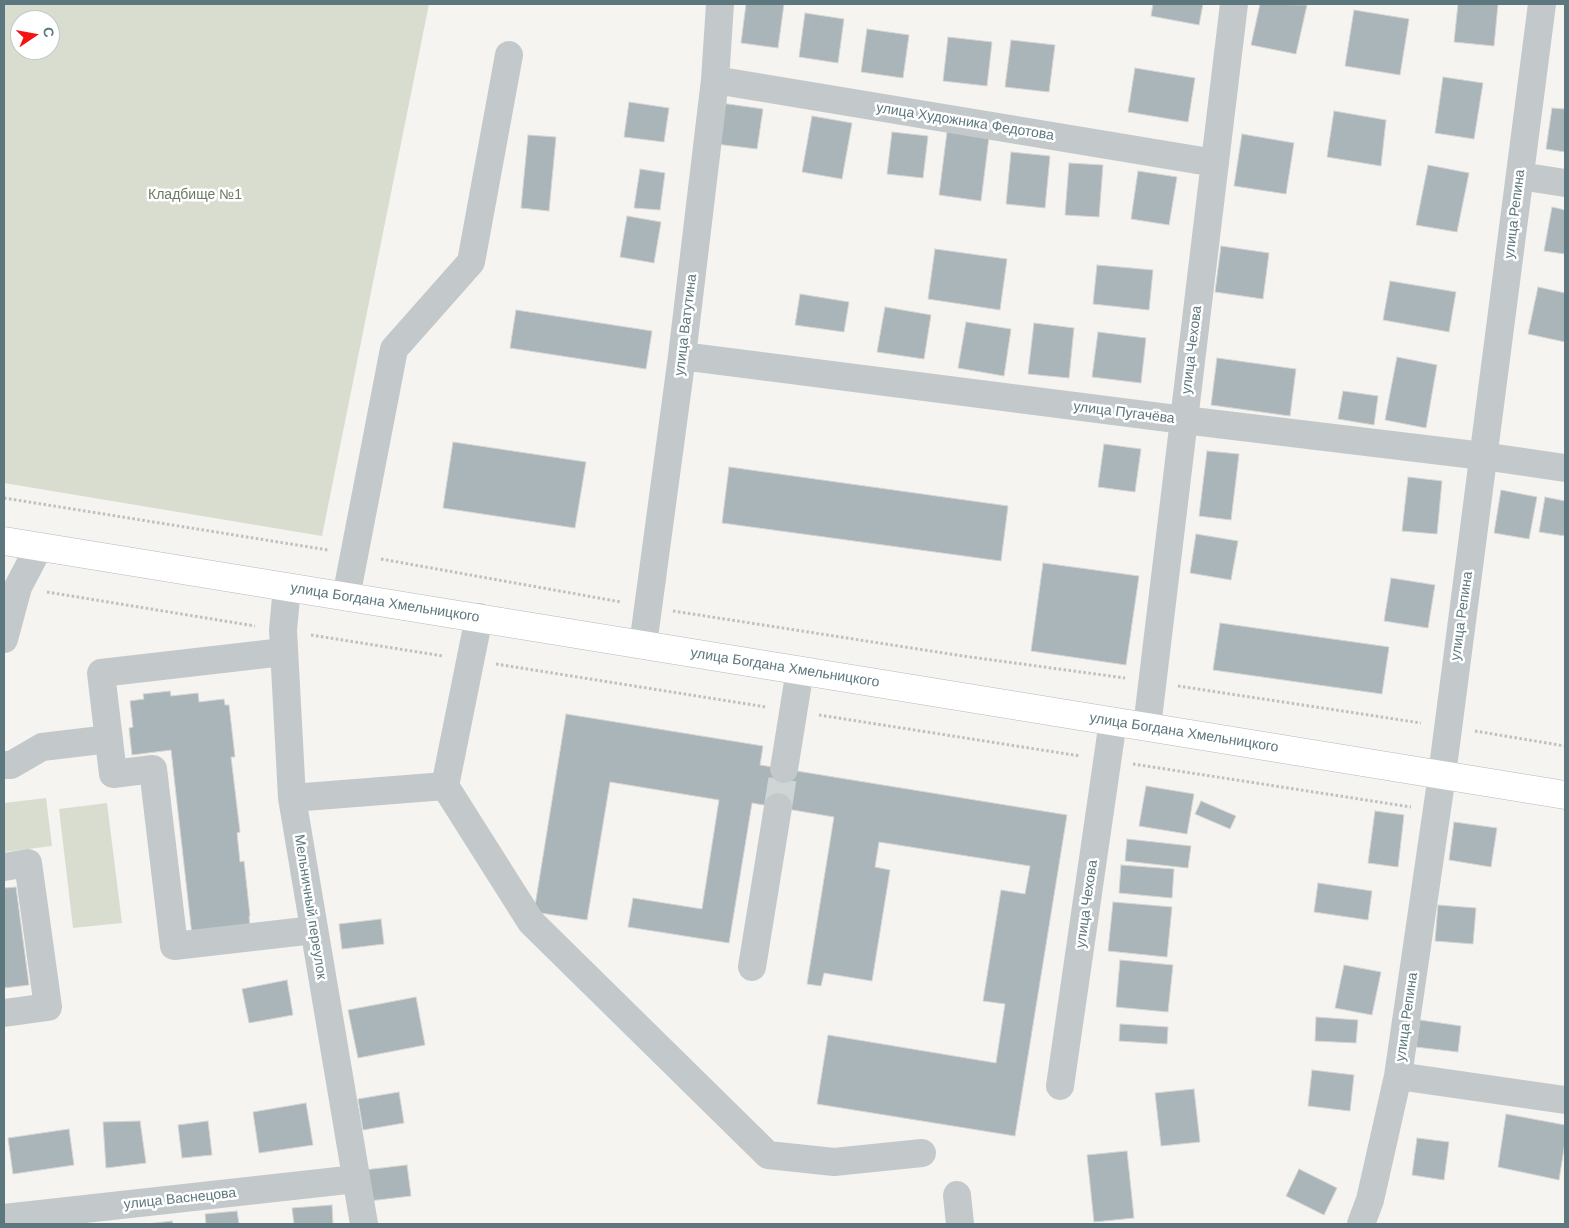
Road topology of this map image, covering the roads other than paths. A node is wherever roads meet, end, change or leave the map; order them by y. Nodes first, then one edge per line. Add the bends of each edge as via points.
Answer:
1 (720, 4) edge
2 (1234, 4) edge
3 (1542, 4) edge
4 (509, 55) dead end
5 (715, 80) junction
6 (1215, 163) junction
7 (1520, 176) junction
8 (1565, 183) edge
9 (682, 356) junction
10 (1184, 420) junction
11 (1483, 456) junction
12 (1565, 468) edge
13 (4, 541) edge
14 (39, 547) junction
15 (287, 587) junction
16 (346, 596) junction
17 (479, 618) junction
18 (4, 639) edge
19 (283, 641) junction
20 (643, 645) junction
21 (800, 670) junction
22 (1113, 721) junction
23 (1147, 727) junction
24 (110, 739) junction
25 (4, 765) edge
26 (784, 769) tunnel mouth
27 (1442, 775) junction
28 (445, 786) junction
29 (1565, 795) edge
30 (292, 798) junction
31 (778, 808) tunnel mouth
32 (4, 867) edge
33 (314, 930) junction
34 (752, 967) dead end
35 (4, 1014) edge
36 (1398, 1076) junction
37 (1060, 1086) dead end
38 (1565, 1100) edge
39 (922, 1153) dead end
40 (356, 1179) junction
41 (957, 1194) dead end
42 (4, 1218) edge
43 (364, 1224) edge
44 (960, 1224) edge
45 (1361, 1224) edge

1 - 5 street, улица Ватутина
2 - 6 street, улица Чехова
3 - 7 street, улица Репина
4 - 16 street via 471,262 394,349
5 - 6 street, улица Художника Федотова
5 - 9 street, улица Ватутина
6 - 10 street, улица Чехова
7 - 8 street
7 - 11 street, улица Репина
9 - 10 street, улица Пугачёва
9 - 20 street, улица Ватутина
10 - 11 street, улица Пугачёва
10 - 23 street, улица Чехова
11 - 12 street, улица Пугачёва
11 - 27 street, улица Репина
13 - 14 main road, улица Богдана Хмельницкого
14 - 15 main road, улица Богдана Хмельницкого
14 - 18 street via 18,587
15 - 16 main road, улица Богдана Хмельницкого
15 - 19 street, Мельничный переулок
16 - 17 main road, улица Богдана Хмельницкого
17 - 20 main road, улица Богдана Хмельницкого
17 - 28 street
19 - 24 street via 102,673
19 - 30 street, Мельничный переулок
20 - 21 main road, улица Богдана Хмельницкого
21 - 22 main road, улица Богдана Хмельницкого
21 - 26 street
22 - 23 main road, улица Богдана Хмельницкого
22 - 37 street, улица Чехова
23 - 27 main road, улица Богдана Хмельницкого
24 - 25 street via 42,747 11,765
24 - 33 street via 113,774 153,769 174,946
27 - 29 main road, улица Богдана Хмельницкого
27 - 36 street, улица Репина
28 - 30 street
28 - 39 street via 530,922 768,1155 834,1162
30 - 33 street, Мельничный переулок
31 - 34 street
32 - 35 street via 28,863 48,1007
33 - 40 street, Мельничный переулок
36 - 38 street
36 - 45 street, улица Репина via 1370,1200
40 - 42 street, улица Васнецова
40 - 43 street, Мельничный переулок
41 - 44 street

